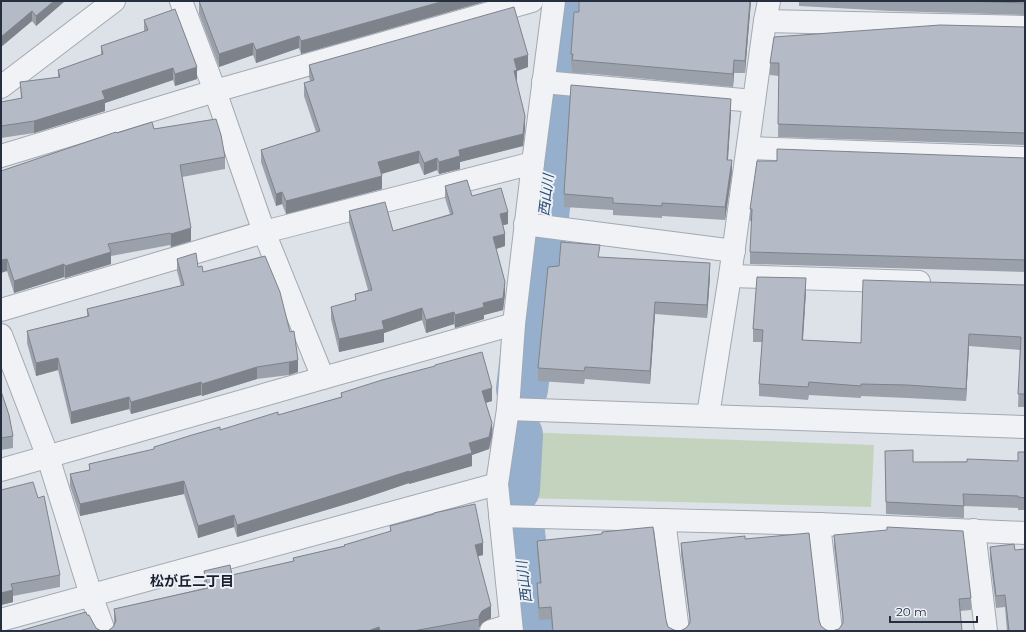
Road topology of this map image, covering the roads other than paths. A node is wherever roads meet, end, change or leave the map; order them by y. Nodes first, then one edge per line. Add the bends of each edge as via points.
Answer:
1 (114, 1) edge
2 (181, 1) edge
3 (532, 1) edge
4 (554, 1) edge
5 (767, 11) edge
6 (1025, 27) edge
7 (543, 82) junction
8 (1, 87) edge
9 (215, 91) junction
10 (754, 101) junction
11 (748, 148) junction
12 (1, 156) edge
13 (1025, 158) edge
14 (533, 163) junction
15 (526, 224) junction
16 (264, 232) junction
17 (734, 251) junction
18 (730, 276) junction
19 (937, 283) edge
20 (1, 310) edge
21 (514, 324) junction
22 (1, 335) edge
23 (323, 378) junction
24 (508, 409) junction
25 (708, 415) junction
26 (1025, 427) edge
27 (48, 456) junction
28 (1, 470) edge
29 (497, 484) junction
30 (500, 516) junction
31 (664, 520) junction
32 (820, 524) junction
33 (974, 530) junction
34 (1025, 533) edge
35 (91, 595) junction
36 (1, 620) edge
37 (504, 629) edge
38 (104, 631) edge
39 (678, 631) edge
40 (831, 631) edge
41 (986, 631) edge

1 - 8 street
2 - 9 street
3 - 9 street
4 - 7 street
5 - 6 street
5 - 10 street
7 - 10 street
7 - 14 street
9 - 12 street
9 - 16 street
10 - 11 street
11 - 13 street
11 - 17 street
14 - 15 street
14 - 16 street
15 - 17 street
15 - 21 street
16 - 20 street
16 - 23 street
17 - 18 street
18 - 19 street
18 - 25 street
21 - 23 street
21 - 24 street
22 - 27 street
23 - 27 street
24 - 25 street
24 - 29 street
25 - 26 street
27 - 28 street
27 - 35 street
29 - 30 street
29 - 35 street
30 - 31 street
30 - 37 street
31 - 32 street
31 - 39 street
32 - 33 street
32 - 40 street
33 - 34 street
33 - 41 street
35 - 36 street
35 - 38 street

